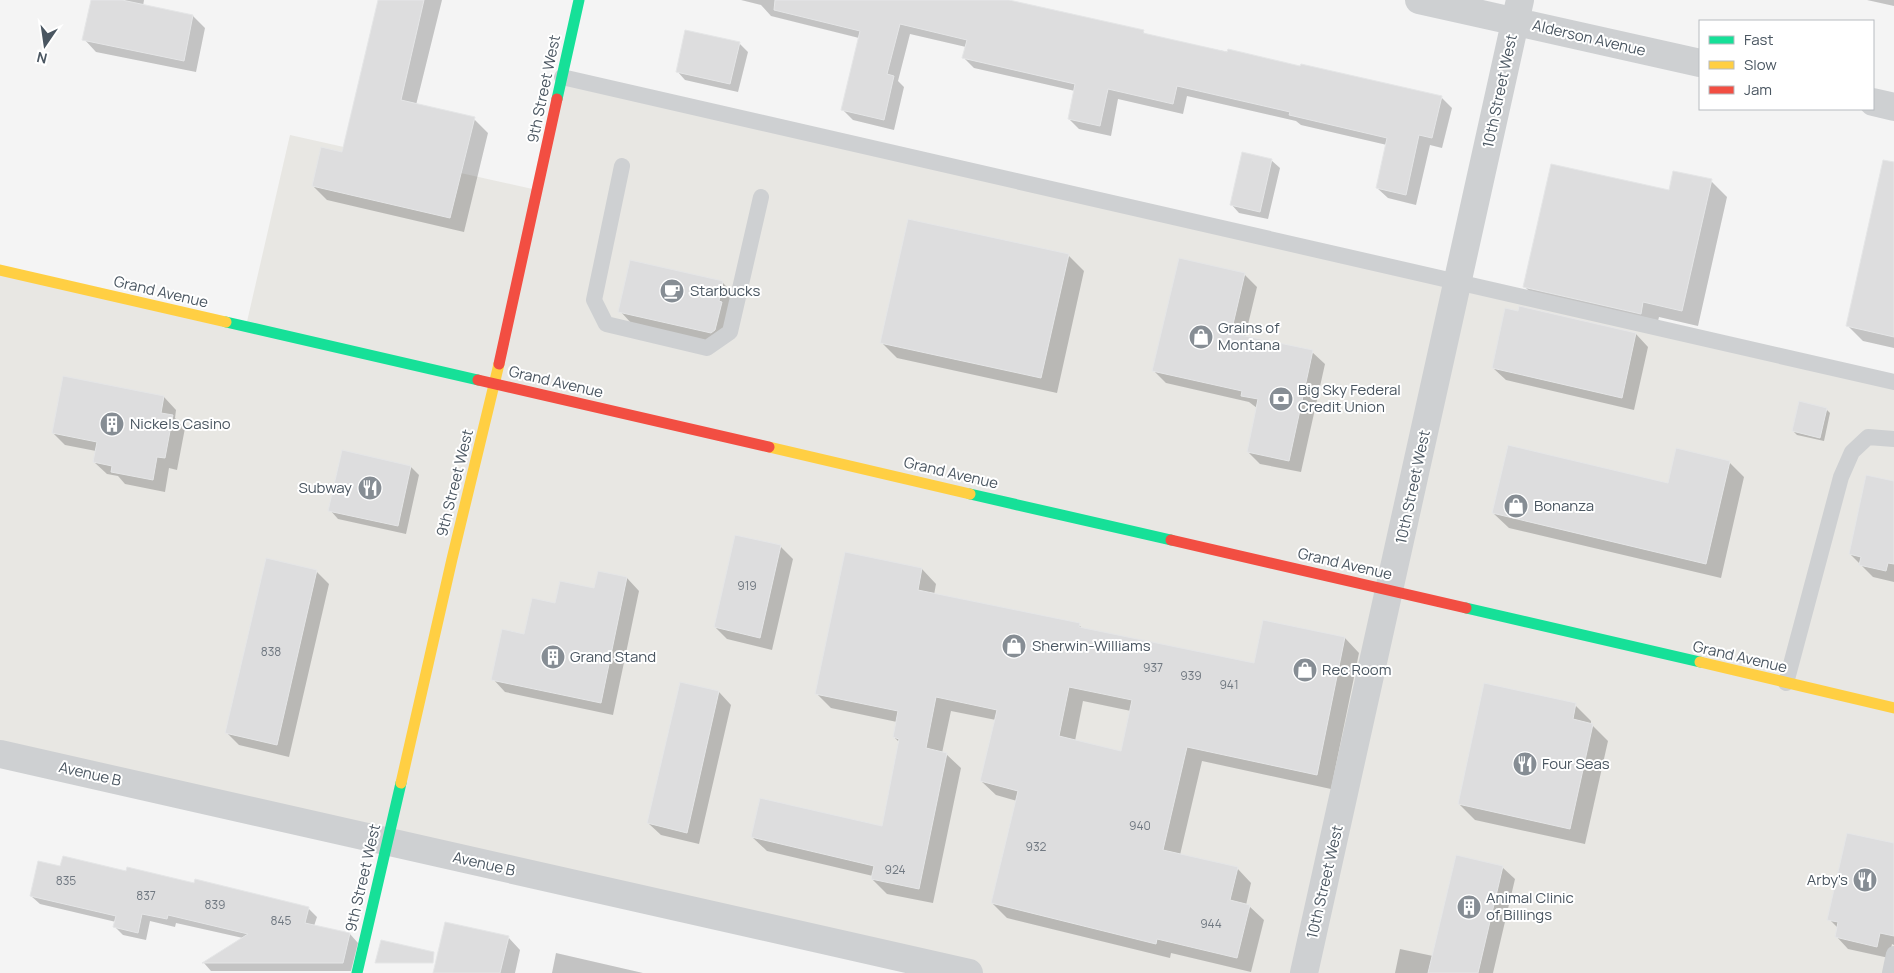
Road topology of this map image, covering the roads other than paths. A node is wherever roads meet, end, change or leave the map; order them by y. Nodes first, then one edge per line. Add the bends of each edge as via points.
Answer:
1 (579, 0) edge
2 (1419, 0) edge
3 (1518, 11) edge
4 (1699, 63) edge
5 (562, 77) junction
6 (1874, 102) edge
7 (1894, 107) edge
8 (622, 166) dead end
9 (761, 196) dead end
10 (0, 270) edge
11 (1458, 282) junction
12 (1894, 382) edge
13 (495, 384) junction
14 (1894, 439) edge
15 (1390, 590) junction
16 (1786, 683) junction
17 (1894, 708) edge
18 (0, 754) edge
19 (387, 842) junction
20 (1894, 954) edge
21 (357, 973) edge
22 (969, 973) edge
23 (1304, 973) edge
24 (1890, 973) edge

1 - 5 main road, 9th Street West
2 - 3 street, Alderson Avenue
3 - 4 street, Alderson Avenue
3 - 11 street, 10th Street West
5 - 11 lane
5 - 13 main road, 9th Street West
6 - 7 street
8 - 9 lane via 594,300 606,324 707,348 730,332
10 - 13 main road, Grand Avenue
11 - 12 lane
11 - 15 street, 10th Street West
13 - 15 main road, Grand Avenue
13 - 19 main road, 9th Street West
14 - 16 lane via 1868,437 1852,452 1841,477
15 - 16 main road, Grand Avenue
15 - 23 street, 10th Street West
16 - 17 main road, Grand Avenue
18 - 19 street, Avenue B
19 - 21 main road, 9th Street West
19 - 22 street, Avenue B
20 - 24 lane

